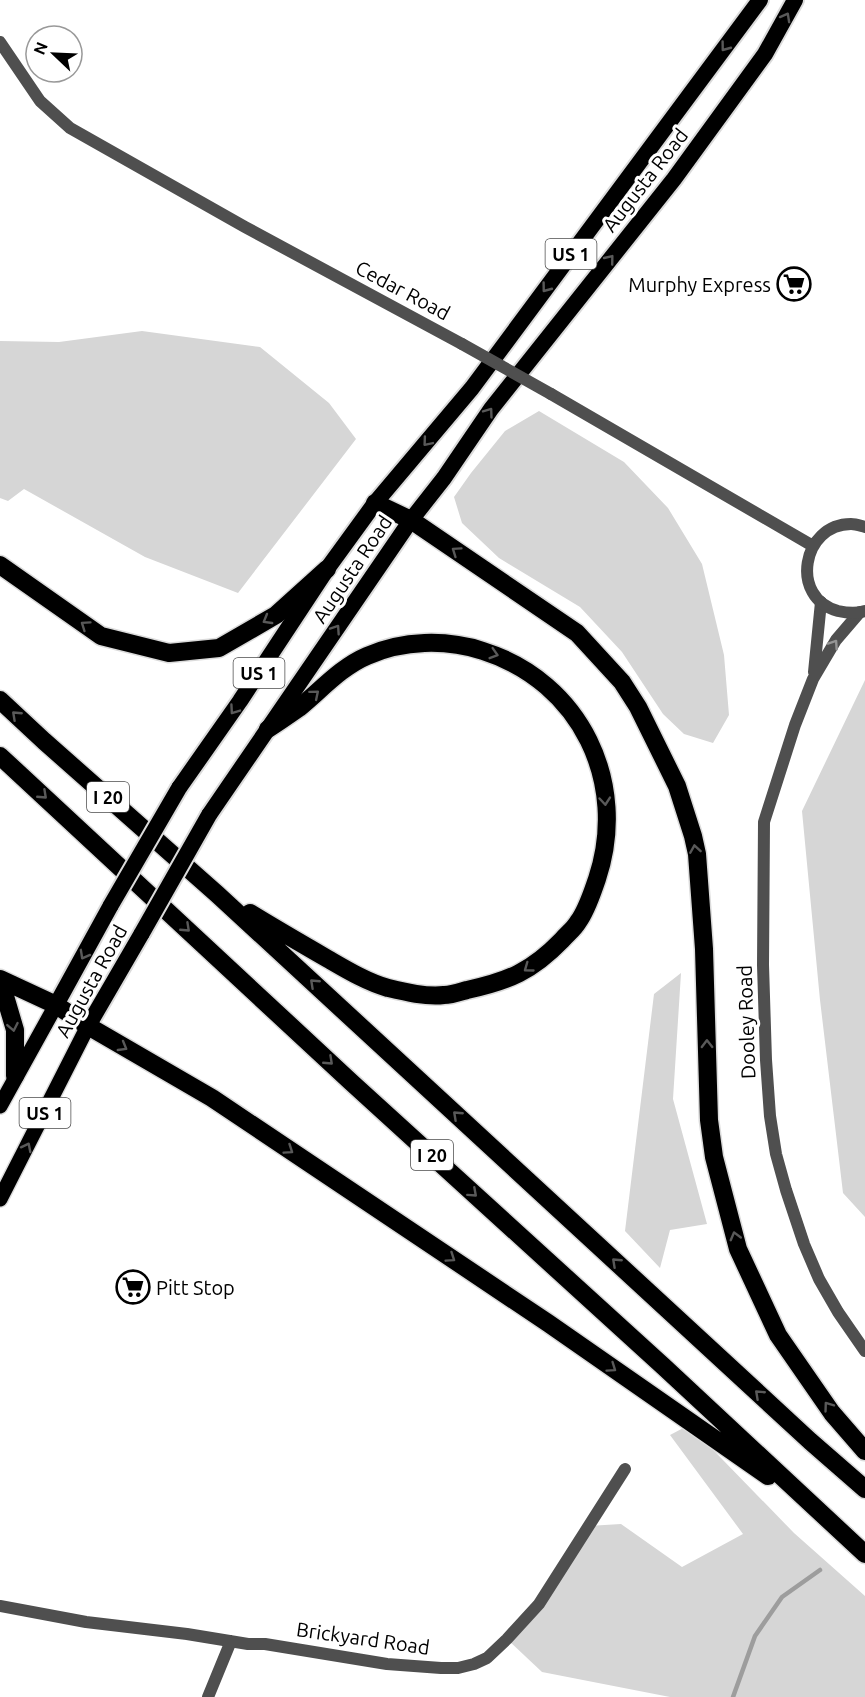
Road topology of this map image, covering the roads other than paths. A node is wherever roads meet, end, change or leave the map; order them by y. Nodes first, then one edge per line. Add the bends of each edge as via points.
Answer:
1 (760, 0) edge
2 (795, 0) edge
3 (0, 42) edge
4 (375, 503) junction
5 (411, 520) junction
6 (862, 523) edge
7 (813, 546) junction
8 (0, 565) edge
9 (327, 569) junction
10 (821, 602) junction
11 (863, 611) edge
12 (813, 679) junction
13 (0, 700) edge
14 (268, 729) junction
15 (0, 756) edge
16 (217, 894) junction
17 (0, 979) edge
18 (56, 1005) junction
19 (88, 1026) junction
20 (15, 1076) junction
21 (0, 1106) edge
22 (0, 1199) edge
23 (865, 1351) edge
24 (865, 1451) edge
25 (625, 1469) dead end
26 (865, 1489) edge
27 (822, 1514) junction
28 (865, 1554) edge
29 (0, 1606) edge
30 (231, 1641) junction
31 (208, 1697) edge

1 -> 4 highway, Augusta Road / US 1 via 472,388
5 -> 2 highway, Augusta Road / US 1 via 491,409 674,179 765,54
3 - 7 street, Cedar Road, bridge via 40,100 70,128 551,394
4 - 5 highway
4 - 9 highway, Augusta Road / US 1
14 -> 5 highway, Augusta Road / US 1
24 -> 5 highway via 832,1413 778,1335 738,1249 714,1157 709,1120 697,854 677,786 662,753 622,682 577,633
6 - 7 street via 837,527 823,534
7 - 10 street via 807,560 807,575
9 -> 8 highway via 276,615 219,648 169,652 101,636
9 -> 18 highway, Augusta Road / US 1, bridge via 179,788
10 - 11 street via 833,610
10 - 12 street, Dooley Road
12 -> 11 street, Dooley Road via 836,640
12 - 23 street, Dooley Road via 764,822 763,965 769,1105 776,1154 804,1245 819,1279
16 -> 13 highway, I 20
14 -> 16 highway via 347,667 367,655 393,647 430,642 453,644 504,657 552,690 587,734 606,798 606,839 600,870 579,922 549,953 520,974 443,995 412,993 362,977
14 - 19 highway, Augusta Road / US 1, bridge via 209,815
15 -> 27 highway, I 20
26 -> 16 highway, I 20
17 - 18 highway
17 -> 20 highway via 15,1030
18 - 19 highway
18 - 20 main road, Augusta Road / US 1
22 -> 19 main road, Augusta Road / US 1
19 -> 27 highway via 212,1098 548,1323
20 - 21 main road, Augusta Road / US 1
25 - 30 street, Brickyard Road via 539,1604 487,1658 474,1664 458,1668 387,1664
27 - 28 highway, I 20
29 - 30 street, Brickyard Road
30 - 31 street

